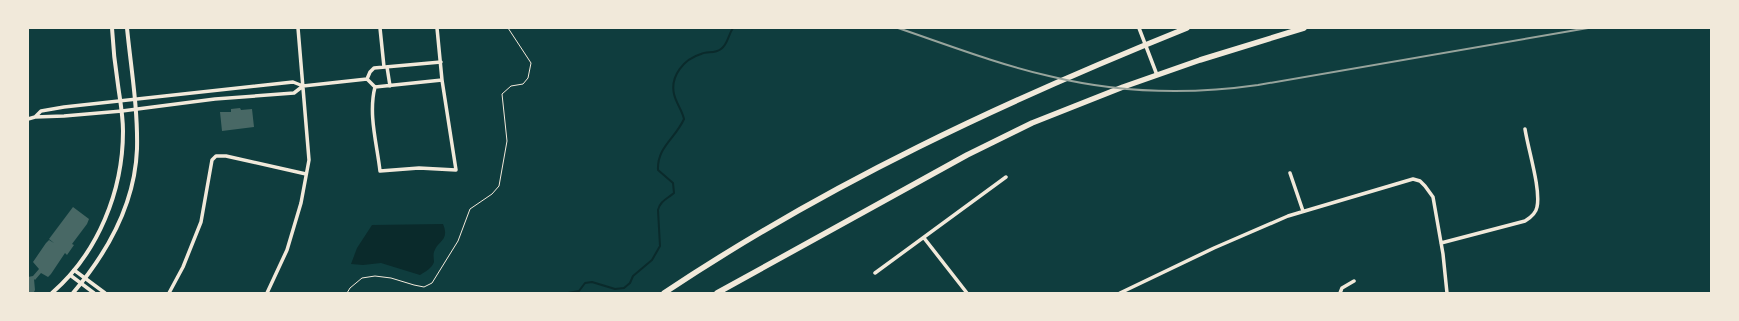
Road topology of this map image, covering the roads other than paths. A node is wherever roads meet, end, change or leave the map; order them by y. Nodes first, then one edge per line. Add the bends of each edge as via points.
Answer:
1 (112, 28) edge
2 (127, 28) edge
3 (298, 28) edge
4 (380, 28) edge
5 (437, 28) edge
6 (1139, 28) edge
7 (1187, 28) edge
8 (1304, 28) edge
9 (1145, 45) junction
10 (441, 62) junction
11 (386, 67) junction
12 (1157, 75) junction
13 (367, 79) junction
14 (442, 80) junction
15 (303, 86) junction
16 (390, 86) junction
17 (375, 87) junction
18 (237, 88) junction
19 (239, 98) junction
20 (135, 99) junction
21 (120, 100) junction
22 (122, 111) junction
23 (135, 111) junction
24 (35, 117) junction
25 (28, 119) edge
26 (1525, 130) dead end
27 (1290, 172) dead end
28 (306, 174) junction
29 (1006, 178) dead end
30 (1303, 212) junction
31 (924, 238) junction
32 (1441, 243) junction
33 (74, 270) junction
34 (876, 273) dead end
35 (70, 275) junction
36 (85, 278) junction
37 (1354, 282) dead end
38 (81, 283) junction
39 (52, 293) edge
40 (73, 293) edge
41 (94, 293) edge
42 (105, 293) edge
43 (169, 293) edge
44 (268, 293) edge
45 (664, 293) edge
46 (717, 293) edge
47 (967, 293) edge
48 (1120, 293) edge
49 (1340, 293) edge
50 (1447, 293) edge

1 - 21 street
2 - 20 street
3 - 15 street
4 - 11 street
5 - 10 street
6 - 9 street
7 - 9 highway
8 - 12 highway
9 - 12 street
9 - 45 highway via 997,108 894,158 767,228
10 - 11 street
10 - 14 street
11 - 13 street via 374,68
11 - 16 street
12 - 46 highway via 1068,108 986,145
13 - 15 street
13 - 17 street
14 - 16 street
14 - 17 street via 456,170 419,168 380,171 373,115 372,98
15 - 18 street via 293,82
15 - 19 street via 294,93
15 - 28 street via 309,160
16 - 17 street
18 - 19 street
18 - 20 street
19 - 23 street
20 - 21 street
20 - 23 street
21 - 22 street
21 - 24 street via 58,108 40,112
22 - 23 street
22 - 24 street
22 - 33 street via 121,162 113,196 101,228
23 - 36 street via 136,150 133,178 127,200 118,225 104,251
24 - 25 street
26 - 32 street via 1538,200 1534,214 1525,221
27 - 30 street
28 - 43 street via 216,156 212,160 201,222 183,267
28 - 44 street via 301,203 287,250
29 - 31 street
30 - 32 street via 1413,179 1429,189 1434,197
30 - 48 street via 1227,242
31 - 34 street
31 - 47 street
32 - 50 street
33 - 35 street
33 - 36 street
35 - 38 street
35 - 39 street
36 - 38 street
36 - 42 street
37 - 49 street via 1342,288
38 - 40 street
38 - 41 street

